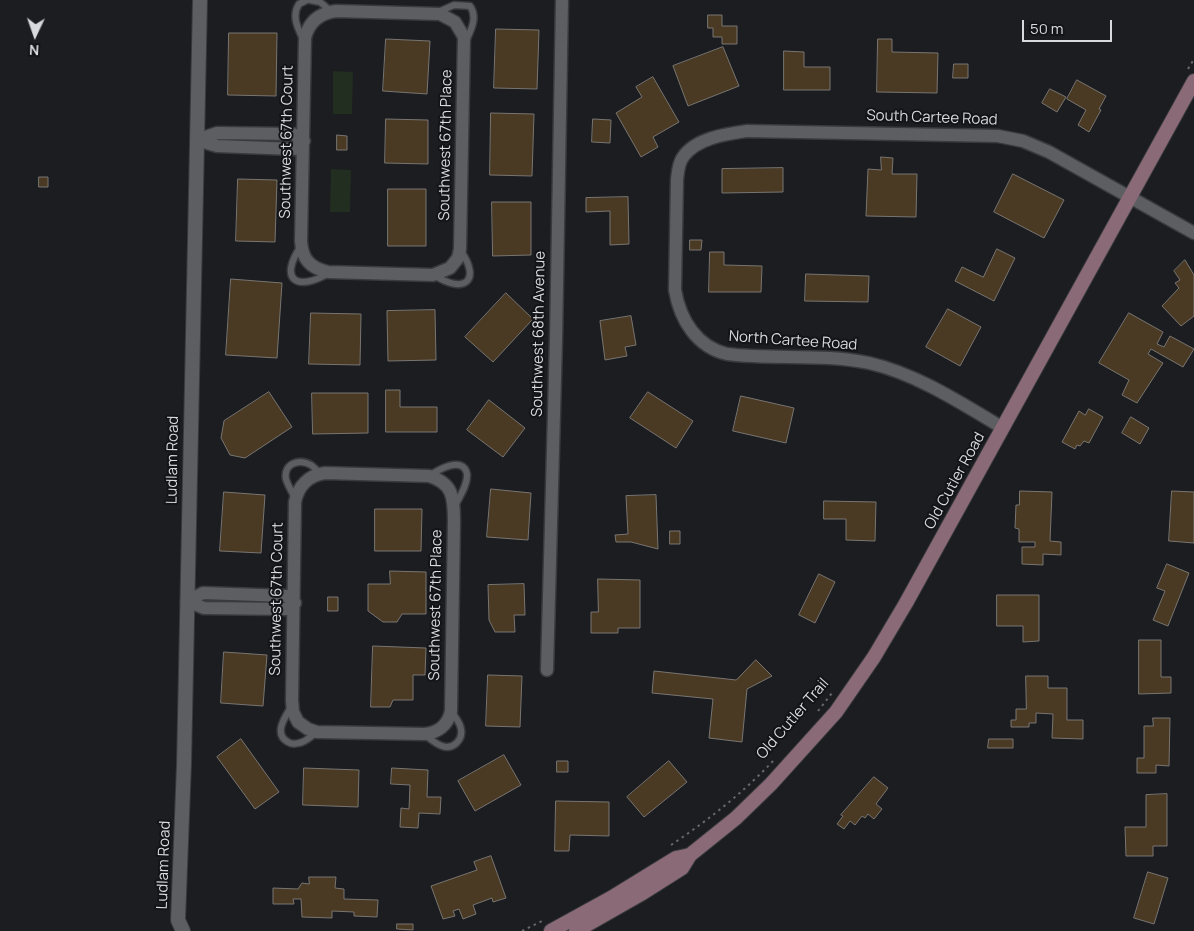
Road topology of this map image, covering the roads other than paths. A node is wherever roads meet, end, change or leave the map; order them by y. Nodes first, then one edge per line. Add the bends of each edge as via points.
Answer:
1 (200, 0) edge
2 (308, 0) edge
3 (562, 0) edge
4 (332, 12) junction
5 (436, 13) junction
6 (305, 42) junction
7 (464, 44) junction
8 (1194, 81) edge
9 (197, 140) junction
10 (707, 140) joint
11 (304, 141) junction
12 (1130, 197) junction
13 (1194, 233) edge
14 (301, 245) junction
15 (460, 249) junction
16 (330, 272) junction
17 (433, 275) junction
18 (1003, 428) junction
19 (314, 476) junction
20 (429, 476) junction
21 (296, 499) junction
22 (454, 508) junction
23 (187, 601) junction
24 (294, 603) junction
25 (547, 670) dead end
26 (292, 706) junction
27 (450, 711) junction
28 (318, 732) junction
29 (424, 734) junction
30 (690, 855) junction
31 (547, 926) edge
32 (178, 927) edge
33 (576, 931) edge

1 - 9 street, Ludlam Road
2 - 4 lane via 320,2
2 - 6 lane via 299,4 295,13
3 - 25 street, Southwest 68th Avenue
4 - 5 street
4 - 6 street, Southwest 67th Court via 312,21
5 - 7 street, Southwest 67th Place via 455,22 464,37
5 - 7 lane via 454,5 470,6 474,20
6 - 11 street, Southwest 67th Court
7 - 15 street, Southwest 67th Place
8 - 12 main road, Old Cutler Road
9 - 11 street via 217,146 294,149
9 - 23 street, Ludlam Road
10 - 12 street, South Cartee Road via 758,130 998,136 1049,152
10 - 18 street, North Cartee Road via 696,145 683,158 677,180 675,290 687,324 699,339 717,352 727,354 827,358 886,368 927,384
11 - 14 street, Southwest 67th Court
12 - 13 street, South Cartee Road
12 - 18 main road, Old Cutler Road
14 - 16 street, Southwest 67th Court via 309,264
14 - 16 lane via 291,263 294,280 309,282
15 - 17 street, Southwest 67th Place via 450,268
15 - 17 lane via 470,269 468,281 455,285
16 - 17 street
18 - 30 main road, Old Cutler Road via 882,643 836,712 772,784
19 - 20 street
19 - 21 street, Southwest 67th Court via 299,490
19 - 21 lane via 310,465 303,462 289,466 286,480
20 - 22 street, Southwest 67th Place via 446,484 452,494
20 - 22 lane via 449,465 464,469 466,479
21 - 24 street, Southwest 67th Court
22 - 27 street, Southwest 67th Place
23 - 24 street via 204,608 286,609
23 - 32 street, Ludlam Road
24 - 26 street, Southwest 67th Court
26 - 28 street, Southwest 67th Court via 298,722
26 - 28 lane via 285,716 281,736 292,743 299,743
27 - 29 street, Southwest 67th Place via 442,727
27 - 29 lane via 461,730 455,745 444,747
28 - 29 street
30 - 31 main road via 676,858 628,889
30 - 33 main road via 682,868

